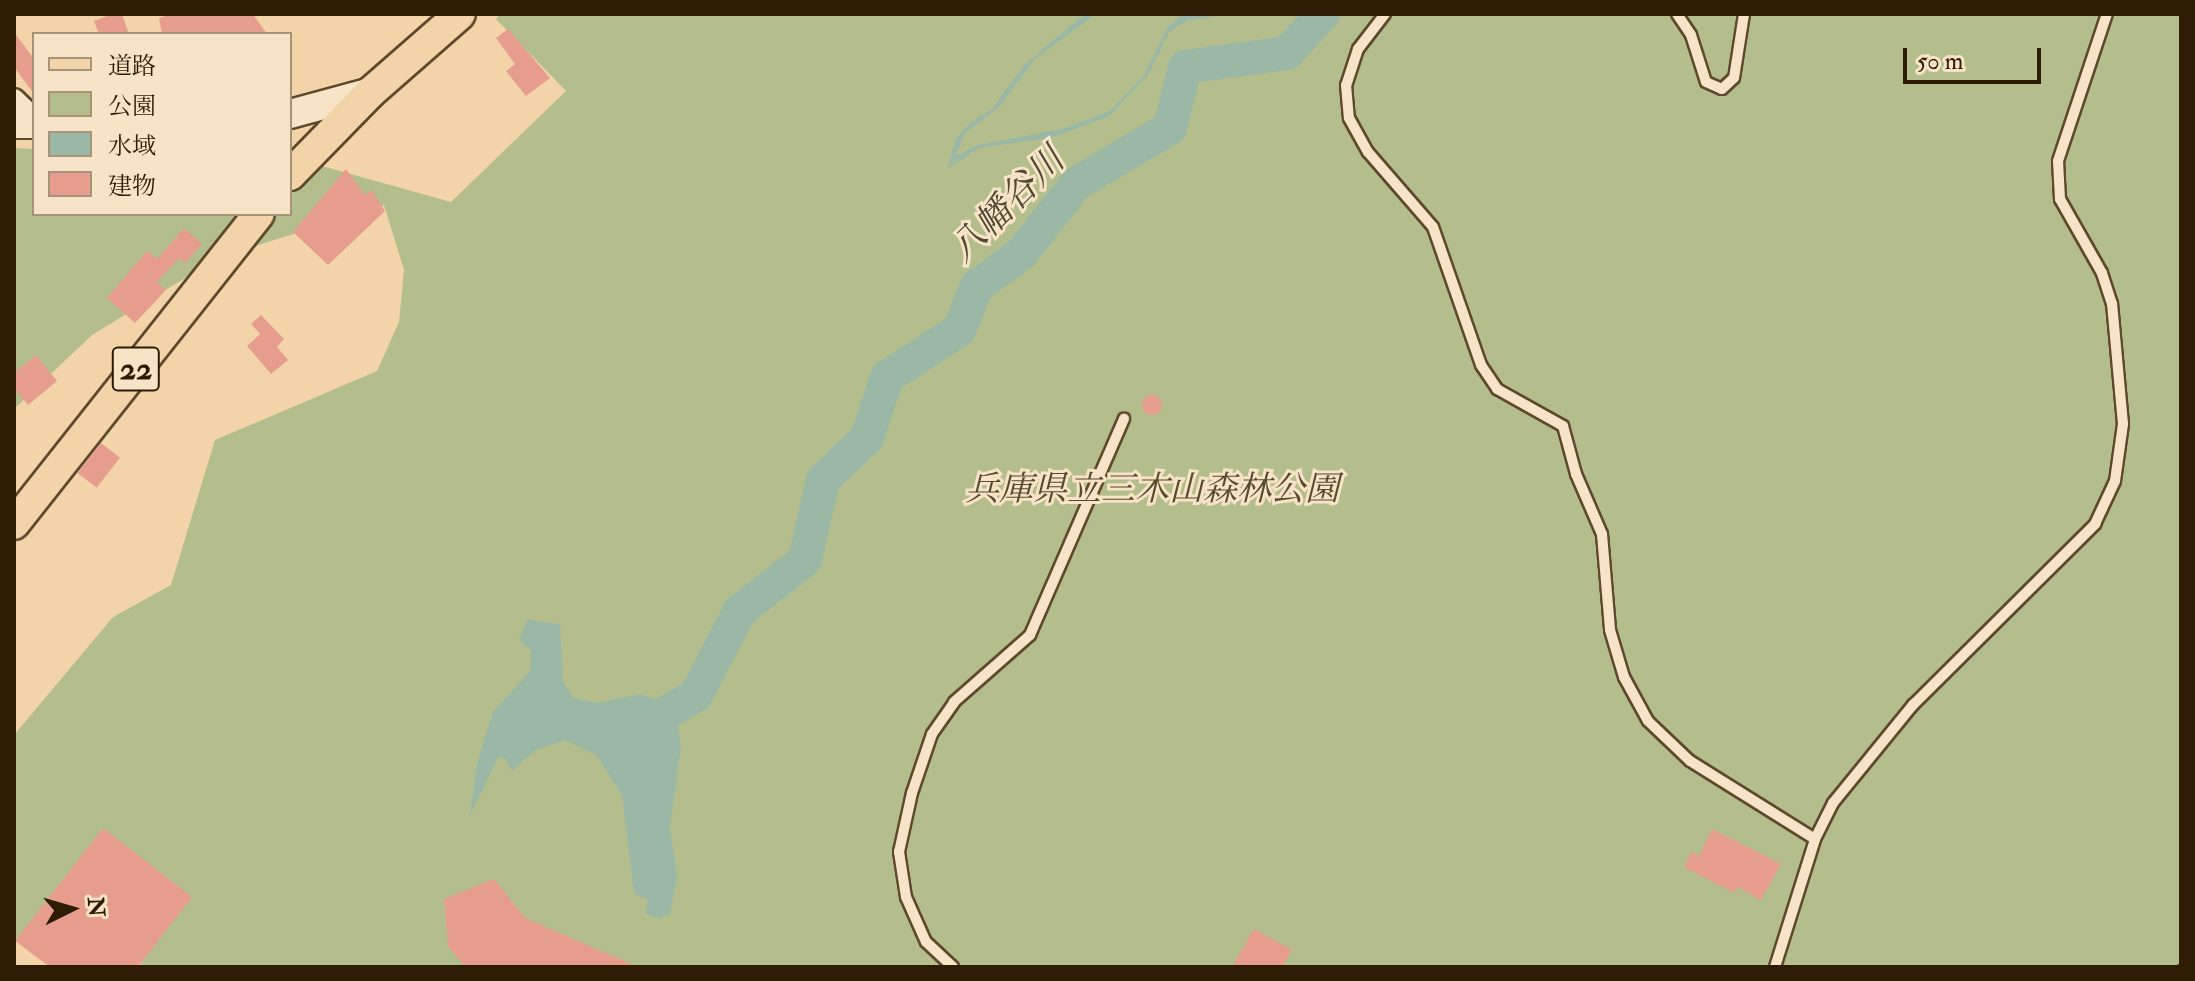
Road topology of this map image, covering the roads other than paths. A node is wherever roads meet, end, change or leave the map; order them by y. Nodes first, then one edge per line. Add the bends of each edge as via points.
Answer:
1 (460, 14) edge
2 (1385, 14) edge
3 (1677, 14) edge
4 (1744, 14) edge
5 (2107, 14) edge
6 (371, 92) junction
7 (14, 99) edge
8 (292, 113) edge
9 (32, 116) edge
10 (292, 173) edge
11 (257, 216) edge
12 (1124, 419) dead end
13 (14, 524) edge
14 (1815, 839) junction
15 (953, 967) edge
16 (1775, 967) edge

1 - 6 main road
2 - 14 lane via 1358,49 1346,85 1349,118 1368,152 1433,227 1481,365 1497,389 1563,426 1576,474 1602,534 1610,630 1624,677 1648,721 1690,761
3 - 4 lane via 1691,35 1706,82 1722,89 1734,78
5 - 14 lane via 2058,161 2060,199 2102,273 2112,304 2123,424 2115,481 2095,524 1872,751 1833,803
6 - 8 street
6 - 10 main road
7 - 9 street
11 - 13 main road, 22
12 - 15 lane via 1030,635 954,702 932,734 912,793 899,852 906,897 926,942
14 - 16 lane

